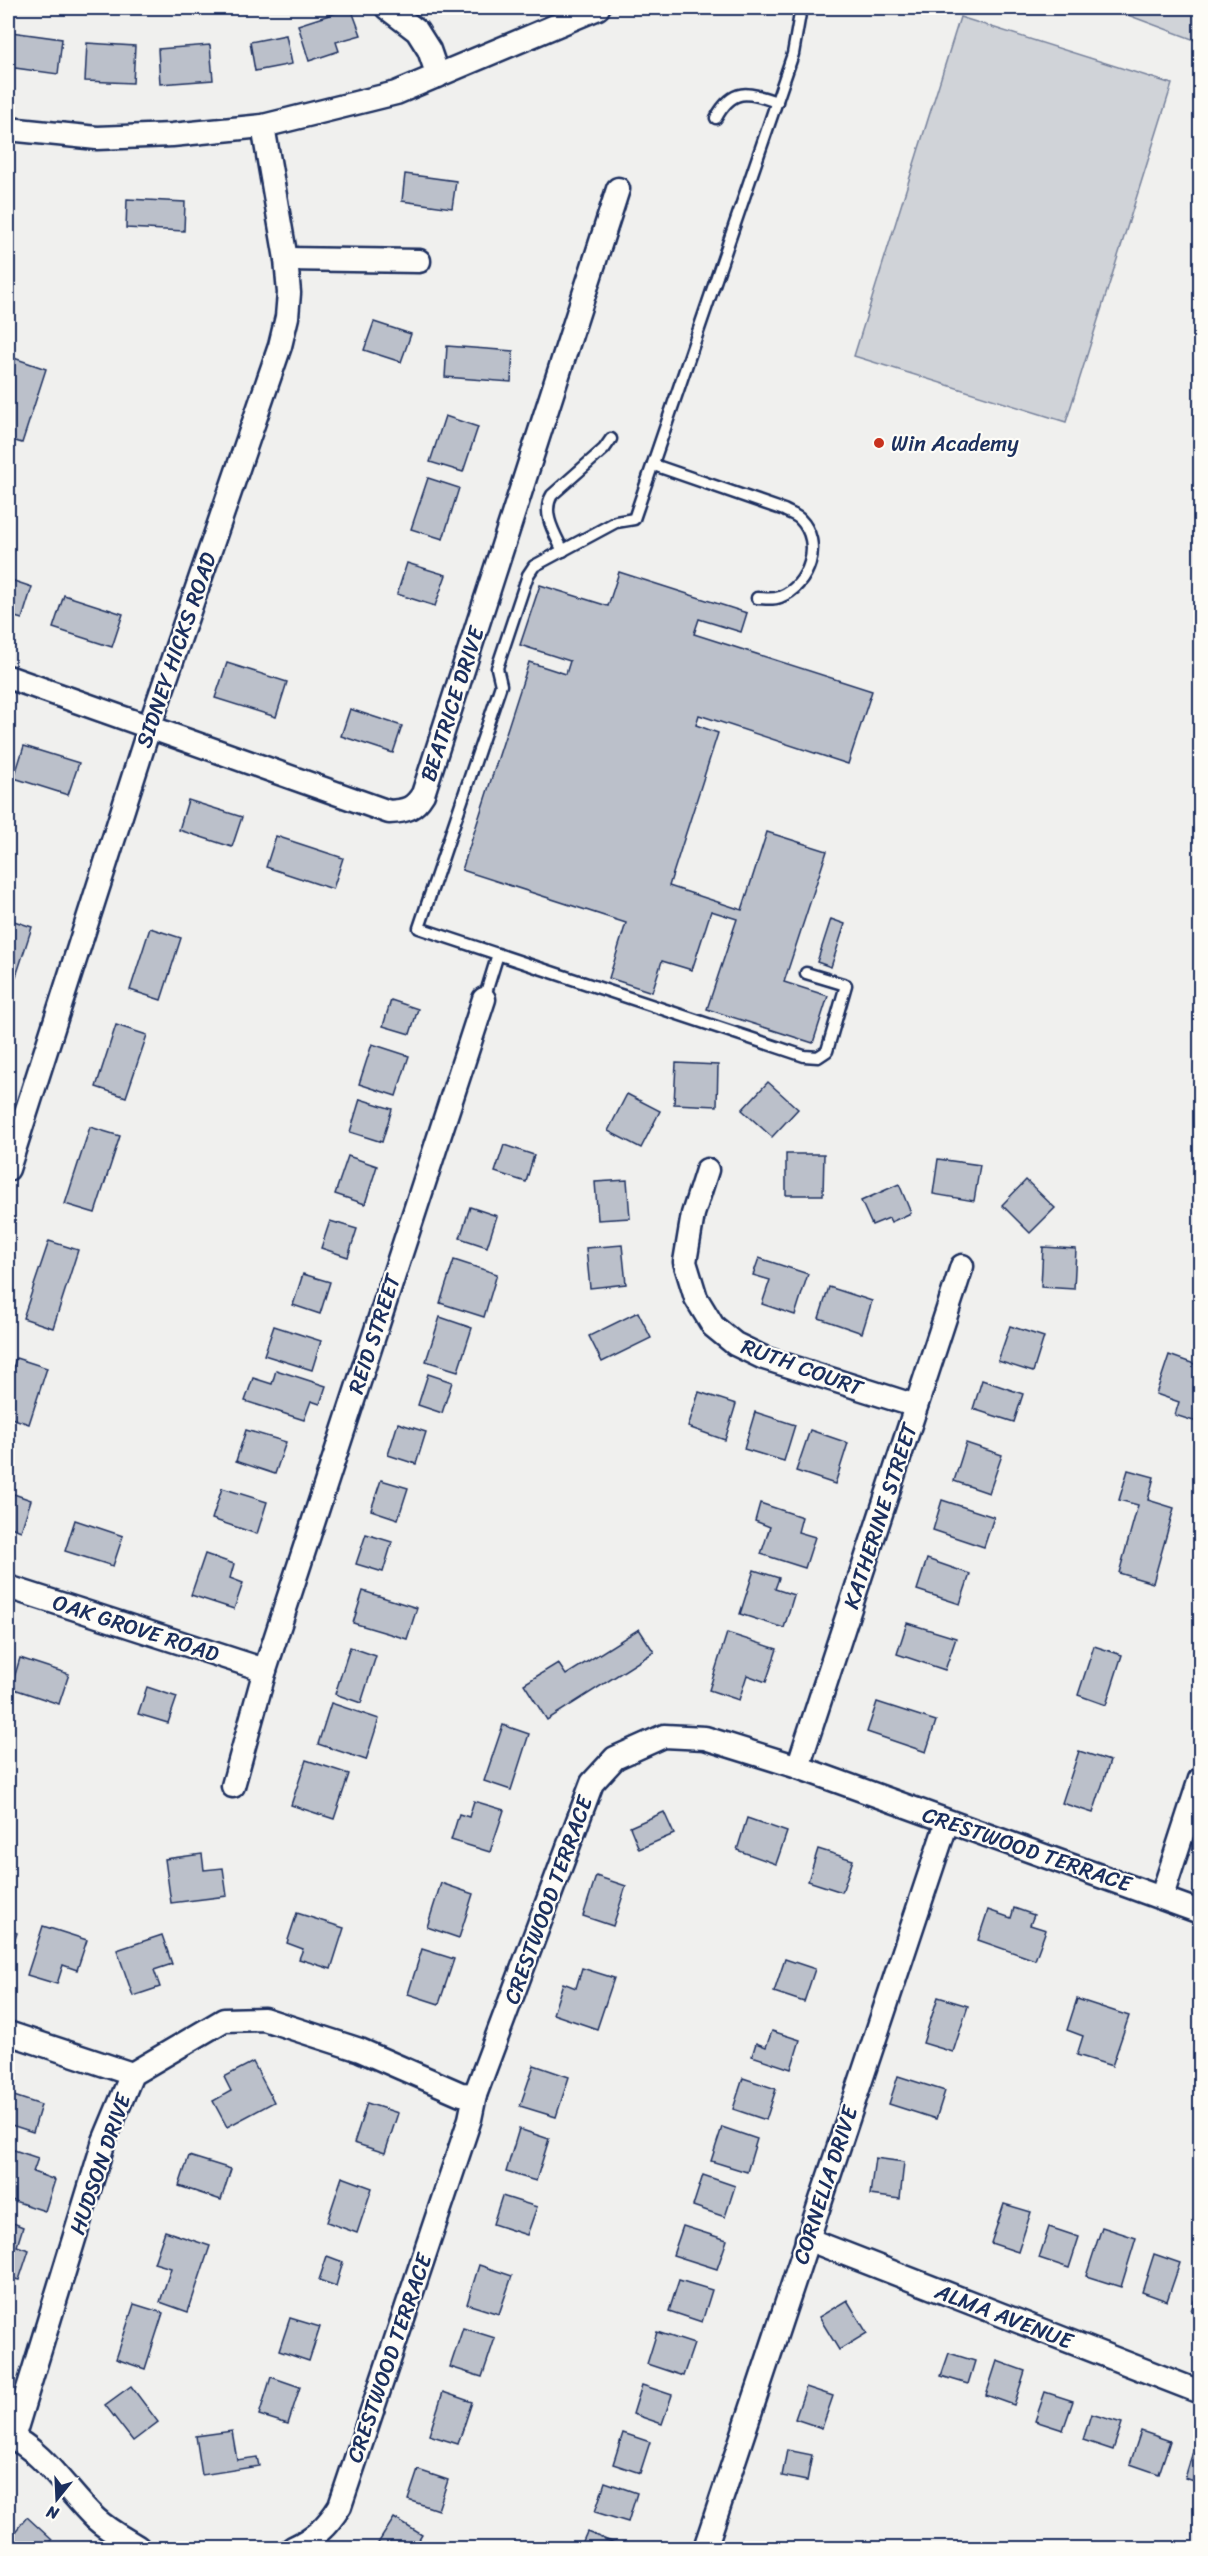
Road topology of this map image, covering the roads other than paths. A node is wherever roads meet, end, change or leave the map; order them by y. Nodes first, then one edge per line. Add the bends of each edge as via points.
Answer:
1 (387, 8) edge
2 (598, 8) edge
3 (801, 8) edge
4 (438, 76) junction
5 (777, 102) junction
6 (716, 118) dead end
7 (263, 126) junction
8 (8, 129) edge
9 (618, 189) dead end
10 (286, 259) junction
11 (419, 261) dead end
12 (610, 438) dead end
13 (654, 465) junction
14 (563, 551) junction
15 (757, 598) dead end
16 (8, 677) edge
17 (149, 728) junction
18 (498, 954) junction
19 (806, 973) dead end
20 (484, 999) joint
21 (8, 1169) edge
22 (707, 1170) dead end
23 (962, 1266) dead end
24 (916, 1406) junction
25 (8, 1587) edge
26 (264, 1670) junction
27 (798, 1767) junction
28 (1200, 1779) edge
29 (233, 1786) dead end
30 (947, 1822) junction
31 (1162, 1896) junction
32 (1200, 1912) edge
33 (8, 2032) edge
34 (132, 2074) junction
35 (475, 2095) junction
36 (807, 2239) junction
37 (1200, 2392) edge
38 (10, 2437) edge
39 (139, 2548) edge
40 (293, 2548) edge
41 (705, 2548) edge

1 - 4 street via 417,31
2 - 4 street
3 - 5 lane via 794,54
4 - 7 street via 396,93
5 - 6 lane via 743,93 731,97
5 - 13 lane
7 - 8 street via 97,138
7 - 10 street, SIDNEY HICKS ROAD
9 - 17 street, BEATRICE DRIVE via 416,807 389,812
10 - 11 street
10 - 17 street, SIDNEY HICKS ROAD via 289,293 280,346
12 - 14 lane via 604,449 548,502 551,525
13 - 14 lane via 634,519 616,522
13 - 15 lane via 800,518 812,545 805,576 781,597
14 - 18 lane via 534,566 528,575 497,668 501,685 419,928
16 - 17 street, BEATRICE DRIVE
17 - 21 street, SIDNEY HICKS ROAD
18 - 19 lane via 804,1056 818,1057 827,1051 846,986
18 - 20 lane
20 - 26 street, REID STREET
22 - 24 street, RUTH COURT via 693,1214 686,1262 696,1298 713,1326 735,1344 765,1358
23 - 24 street, KATHERINE STREET
24 - 27 street, KATHERINE STREET
25 - 26 street, OAK GROVE ROAD
26 - 29 street, REID STREET
27 - 30 street, CRESTWOOD TERRACE
27 - 35 street, CRESTWOOD TERRACE via 705,1738 664,1736 615,1758 592,1783
28 - 31 street
30 - 31 street, CRESTWOOD TERRACE
30 - 36 street, CORNELIA DRIVE
31 - 32 street, CRESTWOOD TERRACE
33 - 34 street
34 - 35 street, HUDSON DRIVE via 224,2020 264,2019 360,2050 461,2094
34 - 38 street, HUDSON DRIVE via 104,2141
35 - 40 street, CRESTWOOD TERRACE via 340,2506 329,2524 311,2540
36 - 37 street, ALMA AVENUE
36 - 41 street, CORNELIA DRIVE
38 - 39 street via 43,2460 99,2521

